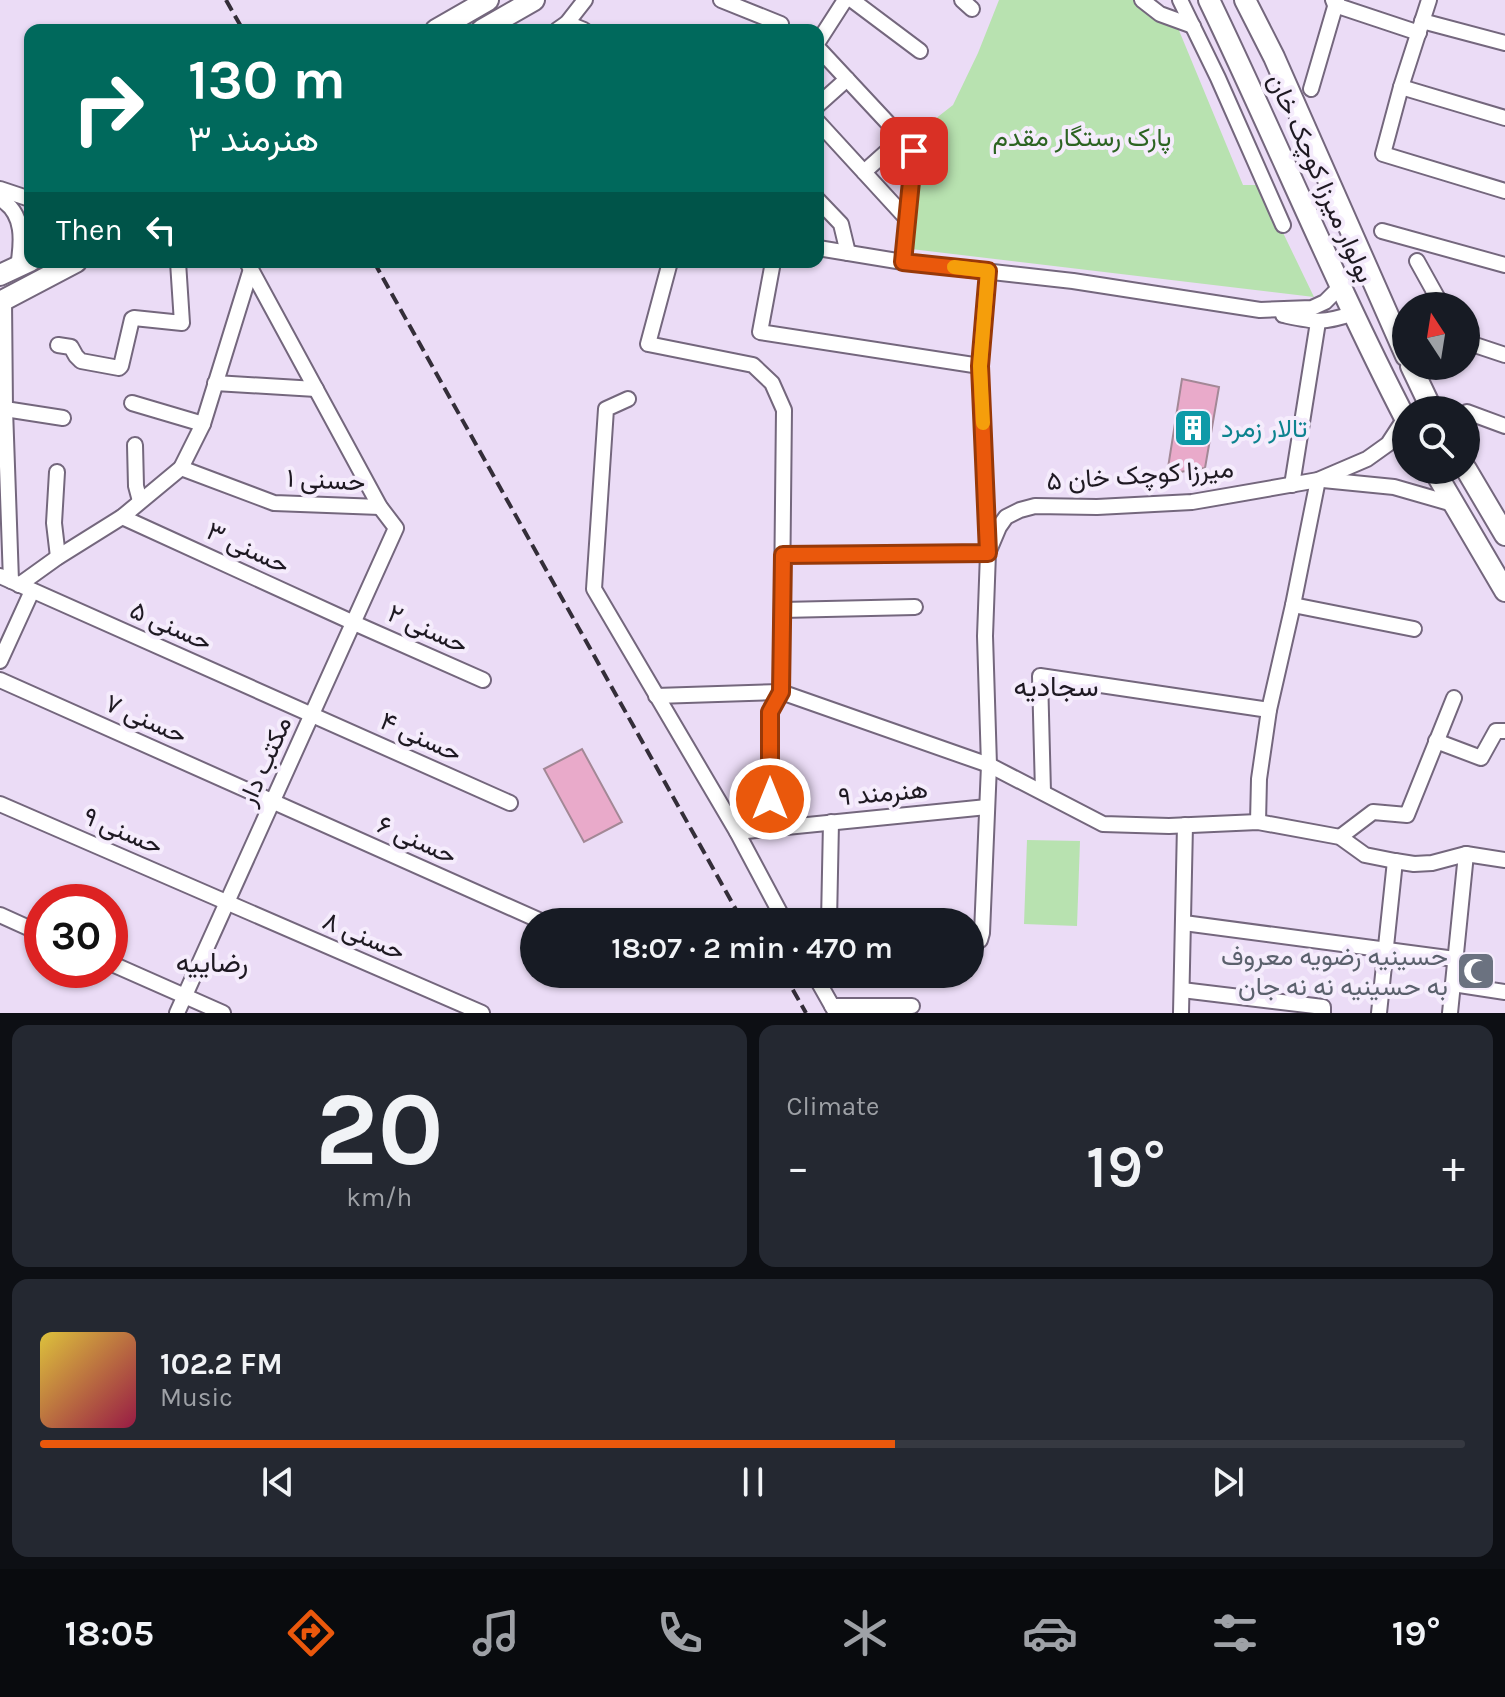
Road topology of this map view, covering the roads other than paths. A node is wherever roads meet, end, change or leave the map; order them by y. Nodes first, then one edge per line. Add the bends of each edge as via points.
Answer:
1 (488, 0) edge
2 (534, 0) edge
3 (585, 0) edge
4 (721, 0) edge
5 (845, 0) edge
6 (852, 0) edge
7 (1142, 0) edge
8 (1180, 0) edge
9 (1209, 0) edge
10 (1245, 0) edge
11 (1429, 0) edge
12 (1335, 2) edge
13 (446, 24) edge
14 (492, 24) edge
15 (564, 24) edge
16 (781, 24) dead end
17 (1193, 26) junction
18 (1420, 27) junction
19 (824, 35) edge
20 (1505, 43) edge
21 (920, 51) dead end
22 (824, 52) edge
23 (847, 79) junction
24 (1401, 87) junction
25 (1311, 89) dead end
26 (824, 100) edge
27 (1505, 118) edge
28 (824, 129) edge
29 (902, 138) junction
30 (864, 172) junction
31 (0, 189) edge
32 (1505, 191) edge
33 (24, 197) edge
34 (0, 199) edge
35 (824, 206) edge
36 (907, 219) junction
37 (1283, 225) dead end
38 (1382, 231) dead end
39 (824, 249) edge
40 (848, 253) junction
41 (1417, 261) dead end
42 (903, 262) junction
43 (1505, 265) edge
44 (16, 268) edge
45 (65, 268) edge
46 (178, 268) edge
47 (248, 268) edge
48 (251, 268) edge
49 (668, 268) edge
50 (772, 268) edge
51 (988, 271) junction
52 (1341, 286) junction
53 (1434, 292) edge
54 (2, 301) edge
55 (1260, 310) junction
56 (1392, 310) edge
57 (1354, 313) junction
58 (1318, 322) junction
59 (58, 345) dead end
60 (1480, 347) edge
61 (2, 350) edge
62 (1505, 355) edge
63 (980, 366) junction
64 (215, 383) junction
65 (316, 389) junction
66 (1394, 396) edge
67 (628, 399) dead end
68 (132, 403) dead end
69 (5, 409) junction
70 (1480, 417) edge
71 (63, 418) dead end
72 (203, 424) junction
73 (1505, 426) edge
74 (1392, 438) edge
75 (135, 445) dead end
76 (181, 468) junction
77 (57, 472) dead end
78 (3, 478) edge
79 (1318, 480) junction
80 (1442, 484) edge
81 (1475, 484) edge
82 (1292, 485) junction
83 (140, 501) junction
84 (1453, 504) junction
85 (380, 507) junction
86 (122, 517) junction
87 (1505, 535) edge
88 (988, 553) junction
89 (783, 555) junction
90 (58, 557) junction
91 (15, 583) edge
92 (1503, 585) edge
93 (1293, 605) junction
94 (915, 607) dead end
95 (782, 610) junction
96 (354, 623) junction
97 (1414, 629) dead end
98 (0, 661) edge
99 (0, 680) edge
100 (483, 680) dead end
101 (781, 692) junction
102 (656, 696) junction
103 (1454, 698) dead end
104 (1269, 710) junction
105 (312, 715) junction
106 (1505, 731) edge
107 (1436, 741) junction
108 (989, 765) junction
109 (1043, 792) junction
110 (272, 803) junction
111 (510, 803) dead end
112 (0, 804) edge
113 (987, 807) junction
114 (831, 822) junction
115 (1258, 822) junction
116 (1185, 825) junction
117 (770, 828) junction
118 (737, 832) junction
119 (1340, 837) junction
120 (1466, 854) junction
121 (1505, 860) edge
122 (1395, 861) junction
123 (227, 902) junction
124 (778, 908) edge
125 (829, 908) edge
126 (983, 908) edge
127 (520, 912) edge
128 (0, 915) edge
129 (1184, 923) junction
130 (24, 926) edge
131 (1386, 951) junction
132 (1455, 959) junction
133 (128, 971) edge
134 (1453, 984) junction
135 (822, 988) edge
136 (1182, 990) junction
137 (1505, 992) edge
138 (185, 996) junction
139 (912, 1006) dead end
140 (834, 1010) edge
141 (177, 1013) edge
142 (223, 1013) edge
143 (482, 1013) edge
144 (1181, 1013) edge
145 (1323, 1013) edge
146 (1379, 1013) edge
147 (1450, 1013) edge

1 - 13 main road
2 - 14 main road
3 - 15 street
4 - 16 street
5 - 19 street
6 - 21 street
7 - 17 street via 1160,14
8 - 17 street
9 - 52 main road, بولوار میرزا کوچک خان
10 - 56 main road, بولوار میرزا کوچک خان
11 - 18 street
12 - 18 street
12 - 25 street
17 - 37 street
18 - 20 street
18 - 24 street
22 - 23 street
23 - 26 street
23 - 29 street
24 - 27 street
24 - 32 street via 1383,154
28 - 30 street
29 - 30 street
29 - 36 street via 914,151
30 - 36 street
31 - 33 street
34 - 44 street via 19,221 22,242
35 - 40 street via 841,224
36 - 42 street
38 - 43 street
39 - 40 street
40 - 42 street
41 - 53 street
42 - 51 street
45 - 54 main road
46 - 59 street via 182,323 132,319 119,368 81,361 71,347
47 - 64 street
48 - 65 street
49 - 89 street via 648,344 753,365 772,383 784,410
50 - 63 street via 760,332
51 - 55 street
51 - 63 street
52 - 55 street via 1312,308
52 - 57 main road, بولوار میرزا کوچک خان
54 - 61 street
55 - 58 street
57 - 58 street
57 - 66 main road, بولوار میرزا کوچک خان
58 - 82 street
60 - 62 street
61 - 69 street
63 - 88 street
64 - 65 street
64 - 72 street
65 - 85 street
67 - 102 street via 606,409 594,589
68 - 72 street
69 - 71 street
69 - 78 street
70 - 73 street
72 - 76 street
74 - 79 street, میرزا کوچک خان ۵ via 1367,459
75 - 83 street
76 - 83 street
76 - 85 street, حسنی ۱ via 274,503
77 - 90 street
78 - 91 street
79 - 82 street, میرزا کوچک خان ۵
79 - 84 street, میرزا کوچک خان ۵ via 1394,487
79 - 93 street
80 - 84 main road
81 - 87 main road
82 - 88 street, میرزا کوچک خان ۵ via 1192,502 1035,506 1006,517
83 - 86 street
84 - 92 main road
85 - 96 street, مکتب دار via 396,528
86 - 90 street
86 - 96 street, حسنی ۳
88 - 89 street
88 - 108 street
89 - 95 street
90 - 91 street
91 - 98 street
91 - 105 street, حسنی ۵
93 - 97 street
93 - 104 street
94 - 95 street
95 - 101 street
96 - 100 street, حسنی ۲
96 - 105 street, مکتب دار
99 - 110 street, حسنی ۷
101 - 102 street
101 - 108 street
101 - 117 street via 770,712
102 - 118 street
103 - 107 street
104 - 109 street via 1040,676
104 - 115 street
105 - 110 street, مکتب دار
105 - 111 street, حسنی ۴
106 - 107 street via 1496,731 1481,758
107 - 119 street via 1407,815 1373,812
108 - 109 street
108 - 113 street
109 - 116 street via 1103,824
110 - 123 street, مکتب دار
110 - 127 street, حسنی ۶
112 - 123 street, حسنی ۹
113 - 114 street, هنرمند ۹
113 - 126 street
114 - 117 street, هنرمند ۹
114 - 125 street
115 - 116 street
115 - 119 street
116 - 129 street
117 - 118 street, هنرمند ۹
118 - 124 street
119 - 122 street via 1365,855
120 - 121 street
120 - 122 street via 1432,863
120 - 132 street
122 - 131 street
123 - 138 street, مکتب دار
123 - 143 street, حسنی ۸
128 - 130 street
129 - 131 street
129 - 136 street
131 - 132 street
131 - 146 street
132 - 134 street
133 - 138 street
134 - 137 street
134 - 147 street
135 - 140 street
136 - 144 street
136 - 145 street via 1323,1007
138 - 141 street, مکتب دار
138 - 142 street
139 - 140 street

